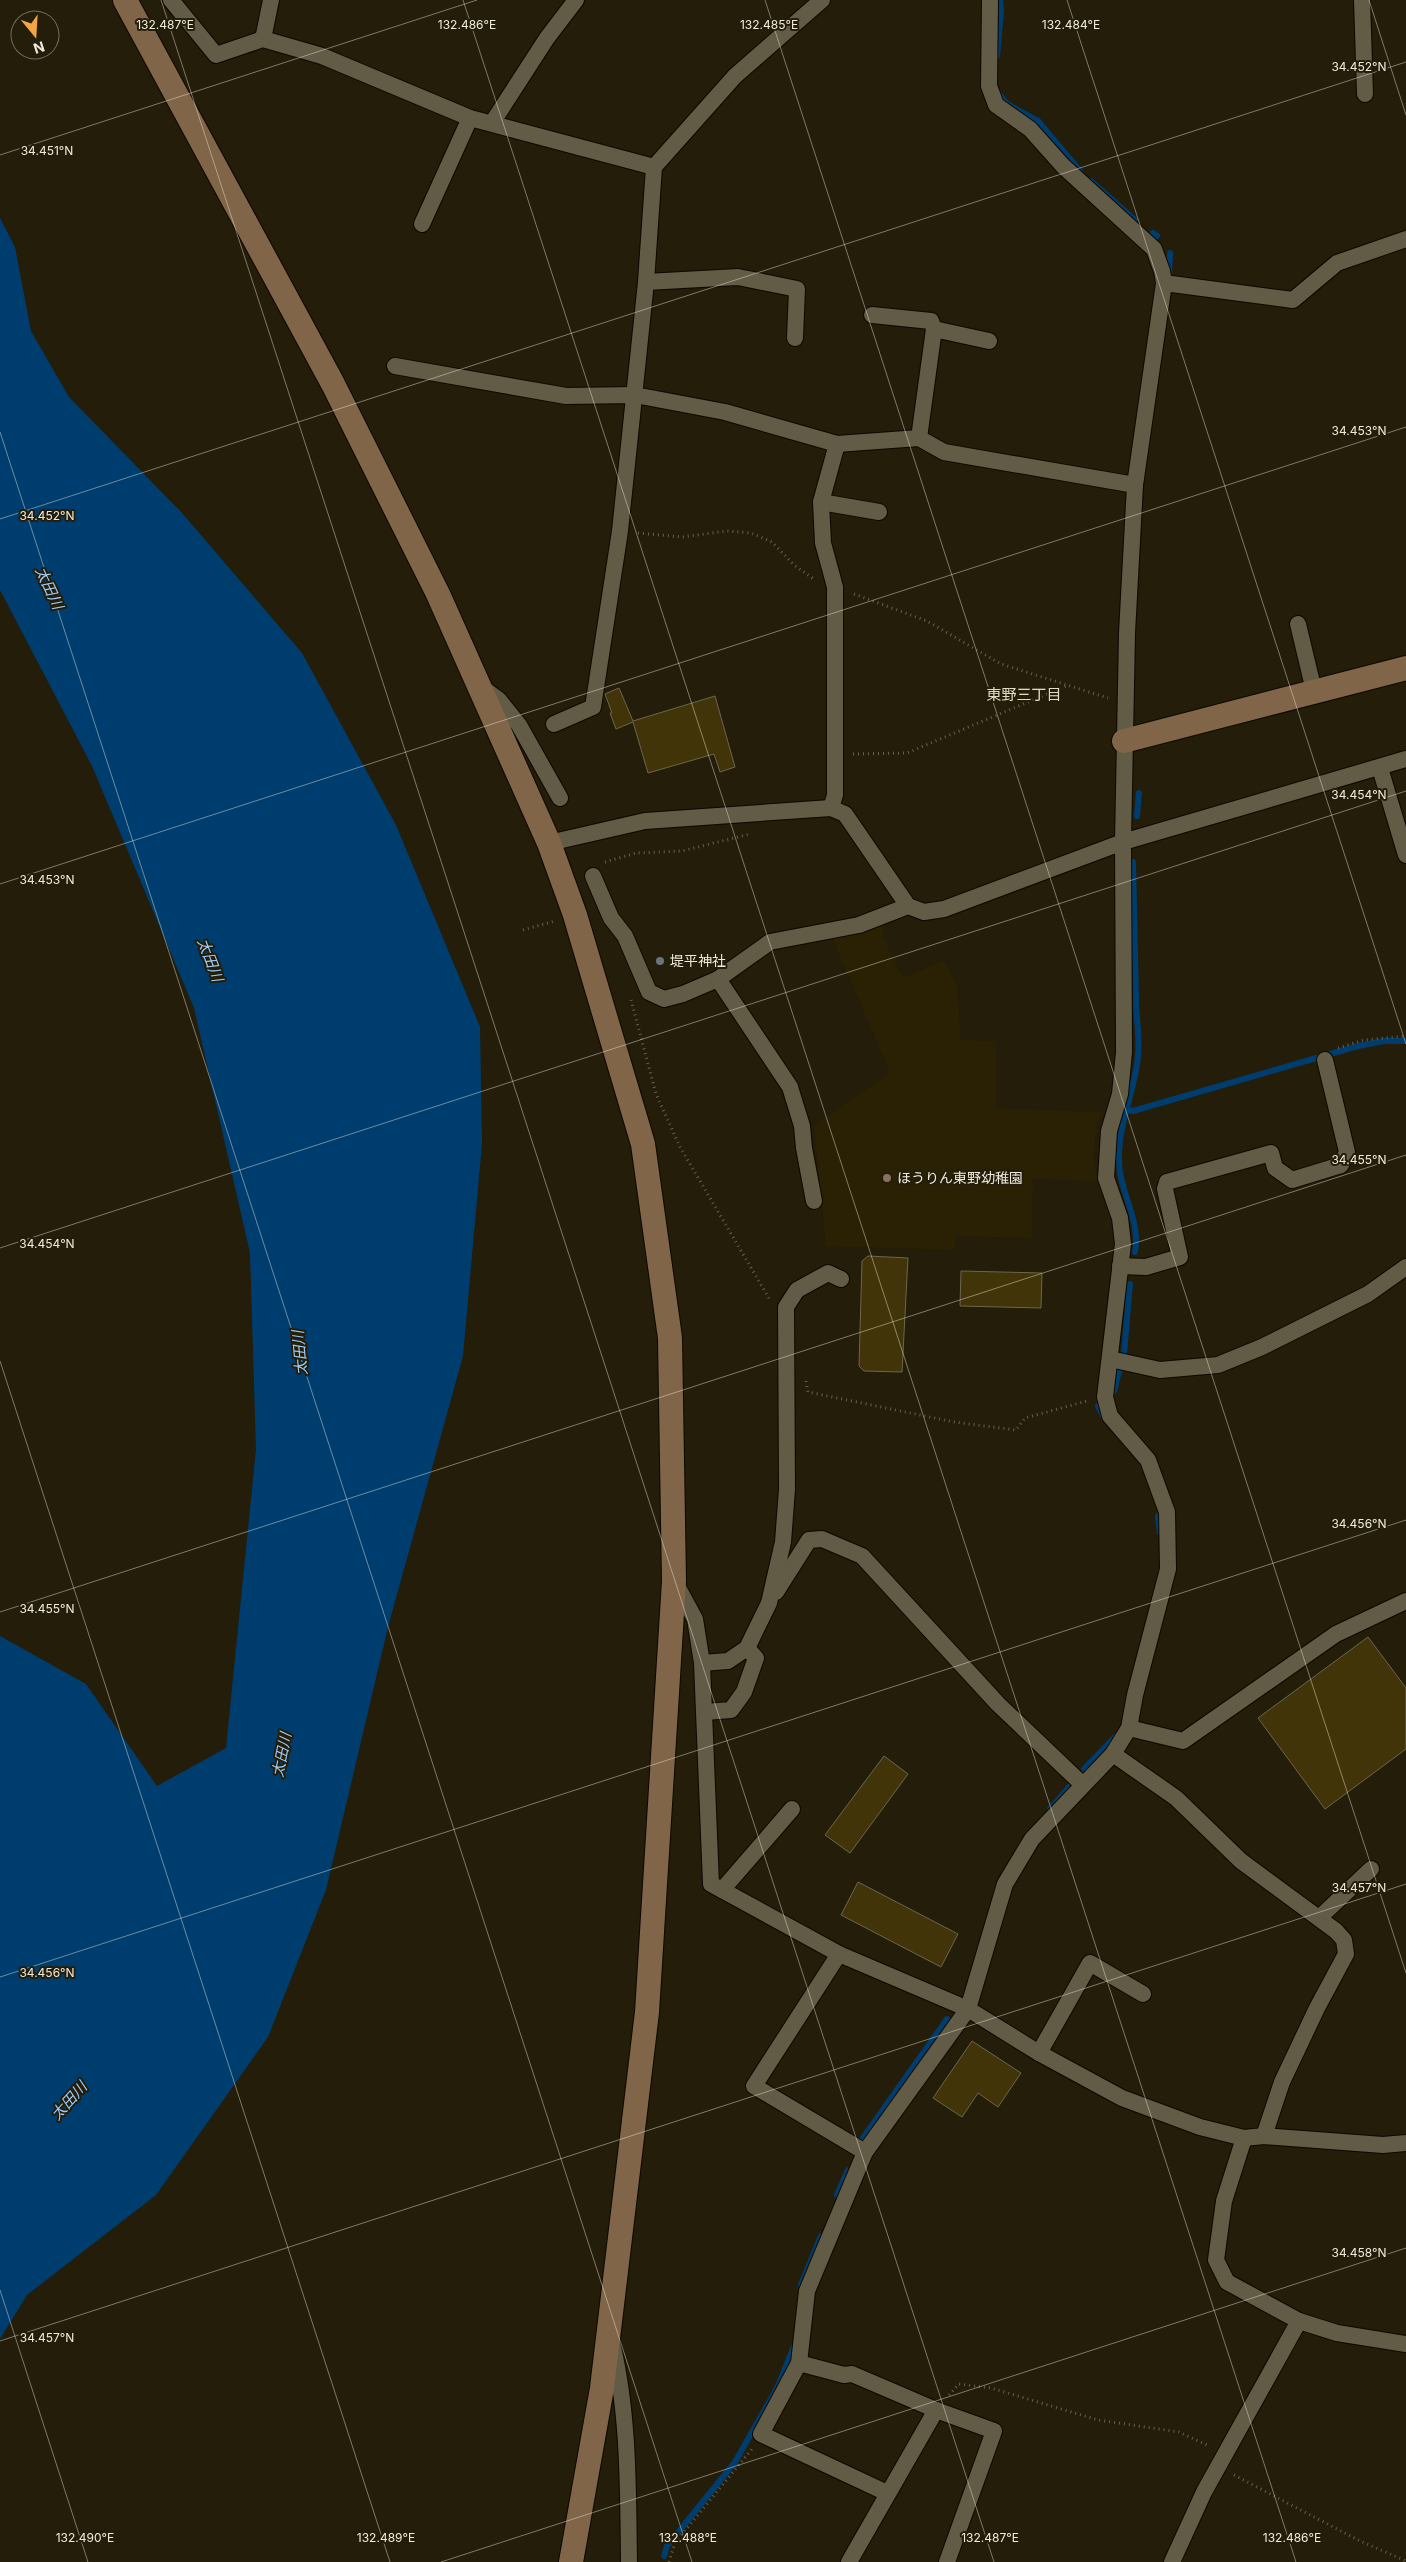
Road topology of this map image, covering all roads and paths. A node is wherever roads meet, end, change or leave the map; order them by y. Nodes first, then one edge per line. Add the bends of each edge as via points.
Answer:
1 (125, 0) edge
2 (171, 0) edge
3 (271, 0) edge
4 (576, 0) edge
5 (822, 0) edge
6 (990, 0) edge
7 (1362, 0) edge
8 (263, 39) junction
9 (1365, 94) dead end
10 (470, 118) junction
11 (492, 123) junction
12 (654, 167) junction
13 (422, 224) dead end
14 (1406, 239) edge
15 (646, 282) junction
16 (1164, 283) junction
17 (872, 315) dead end
18 (934, 329) junction
19 (795, 338) dead end
20 (989, 341) dead end
21 (395, 366) dead end
22 (635, 395) junction
23 (920, 438) junction
24 (837, 444) junction
25 (1135, 485) junction
26 (821, 502) junction
27 (879, 512) dead end
28 (620, 531) junction
29 (834, 587) junction
30 (1298, 624) dead end
31 (1406, 668) edge
32 (479, 685) junction
33 (1066, 686) junction
34 (1314, 691) junction
35 (1126, 702) junction
36 (554, 724) dead end
37 (1124, 742) junction
38 (835, 755) junction
39 (1406, 759) edge
40 (1380, 768) junction
41 (560, 798) dead end
42 (831, 808) junction
43 (755, 832) dead end
44 (1123, 842) junction
45 (549, 843) junction
46 (1406, 855) edge
47 (614, 859) dead end
48 (593, 876) dead end
49 (908, 906) junction
50 (611, 918) junction
51 (558, 920) dead end
52 (523, 930) dead end
53 (618, 948) dead end
54 (718, 979) junction
55 (630, 994) dead end
56 (1406, 1036) edge
57 (1328, 1055) joint
58 (814, 1201) dead end
59 (1120, 1266) junction
60 (1406, 1267) edge
61 (841, 1279) dead end
62 (786, 1307) junction
63 (1110, 1359) junction
64 (805, 1375) dead end
65 (1105, 1397) junction
66 (674, 1581) junction
67 (1406, 1601) edge
68 (769, 1603) junction
69 (747, 1648) junction
70 (702, 1663) junction
71 (705, 1712) junction
72 (1128, 1728) junction
73 (1113, 1754) junction
74 (1082, 1784) junction
75 (792, 1809) dead end
76 (1371, 1869) dead end
77 (722, 1890) junction
78 (1319, 1918) junction
79 (839, 1954) junction
80 (1143, 1994) dead end
81 (968, 2009) junction
82 (1039, 2053) junction
83 (1264, 2136) junction
84 (1244, 2138) junction
85 (1406, 2143) edge
86 (864, 2152) junction
87 (1299, 2321) junction
88 (609, 2332) junction
89 (1406, 2344) edge
90 (799, 2363) junction
91 (936, 2410) junction
92 (761, 2434) junction
93 (1221, 2461) junction
94 (887, 2492) junction
95 (1406, 2561) edge
96 (571, 2562) edge
97 (629, 2562) edge
98 (669, 2562) edge
99 (849, 2562) edge
100 (947, 2562) edge
101 (1172, 2562) edge

1 - 32 street via 333,384 438,594
2 - 8 street via 216,55
3 - 8 street
4 - 11 street via 547,38
5 - 12 street via 735,76
6 - 16 street via 989,86 996,105 1030,129 1063,166 1154,249
7 - 9 street
8 - 10 street via 322,56
10 - 11 street
10 - 13 street
11 - 12 street
12 - 15 street
14 - 16 street via 1337,263 1293,300
15 - 19 street via 738,276 798,289
15 - 22 street
16 - 25 street
17 - 18 street via 931,321
18 - 20 street
18 - 23 street
21 - 22 street via 566,396
22 - 24 street via 725,412
22 - 28 street
23 - 24 street
23 - 25 street via 944,452
24 - 26 street
25 - 35 street
26 - 27 street
26 - 29 street via 823,543
28 - 29 path via 682,537 727,531 750,533 772,542 814,580
28 - 36 street via 593,707
29 - 33 path via 928,621 1001,664
29 - 38 street
30 - 34 street
31 - 34 street
32 - 41 street via 500,700 519,725
32 - 45 street
33 - 35 path
33 - 38 path via 907,753
34 - 37 street
35 - 37 street
37 - 44 street
38 - 42 street via 835,795
39 - 40 street
40 - 44 street
40 - 46 street
42 - 45 street via 645,821
42 - 49 street via 844,814
43 - 47 path via 682,851 636,852
44 - 49 street via 944,909 924,912
44 - 59 street via 1124,1052 1120,1094 1109,1131 1106,1178 1120,1218 1123,1244
45 - 66 street via 575,915 643,1144 670,1338
48 - 50 street
49 - 54 street via 859,925 770,942
50 - 53 street
50 - 54 street via 625,936 649,992 664,999
51 - 52 path
54 - 58 street via 790,1087 802,1126
55 - 62 path via 656,1094 680,1147 771,1301
56 - 57 path via 1364,1040
57 - 59 street via 1347,1152 1342,1165 1292,1180 1275,1168 1271,1153 1167,1182 1165,1188 1180,1257 1146,1267
59 - 63 street
60 - 63 street via 1368,1294 1262,1347 1218,1365 1160,1370
61 - 62 street via 828,1273 797,1290
62 - 68 street via 786,1498 783,1542
63 - 65 street
64 - 65 path via 808,1392 954,1422 1016,1430 1025,1418
65 - 72 street via 1110,1416 1148,1460 1167,1512 1168,1569
66 - 70 street via 695,1619
66 - 88 street via 647,2012
67 - 72 street via 1336,1634 1183,1741
68 - 69 street
68 - 74 street via 809,1540 822,1539 862,1556 998,1704
69 - 70 street via 728,1661
69 - 71 street via 756,1658 744,1692 731,1710
70 - 71 street
71 - 77 street via 711,1884
72 - 73 street
73 - 74 street
73 - 78 street via 1176,1798 1241,1861
74 - 81 street via 1032,1840 1005,1884
75 - 77 street
76 - 78 street
77 - 79 street
78 - 83 street via 1344,1940 1346,1954 1282,2082
79 - 81 street
79 - 86 street via 754,2086
80 - 82 street via 1090,1963
81 - 82 street
81 - 86 street
82 - 84 street via 1122,2098 1200,2127
83 - 84 street
83 - 85 street via 1383,2145
84 - 87 street via 1224,2201 1216,2260 1227,2282
86 - 90 street via 807,2291
87 - 89 street via 1337,2333
87 - 93 street
88 - 96 street
88 - 97 street via 621,2381
90 - 91 street via 844,2375 852,2374
90 - 92 street
91 - 93 path via 959,2384 991,2388 1098,2420 1179,2432
91 - 94 street
91 - 100 street via 994,2431
92 - 94 street
92 - 98 path via 746,2459 675,2543
93 - 95 path via 1358,2540
93 - 101 street
94 - 99 street

